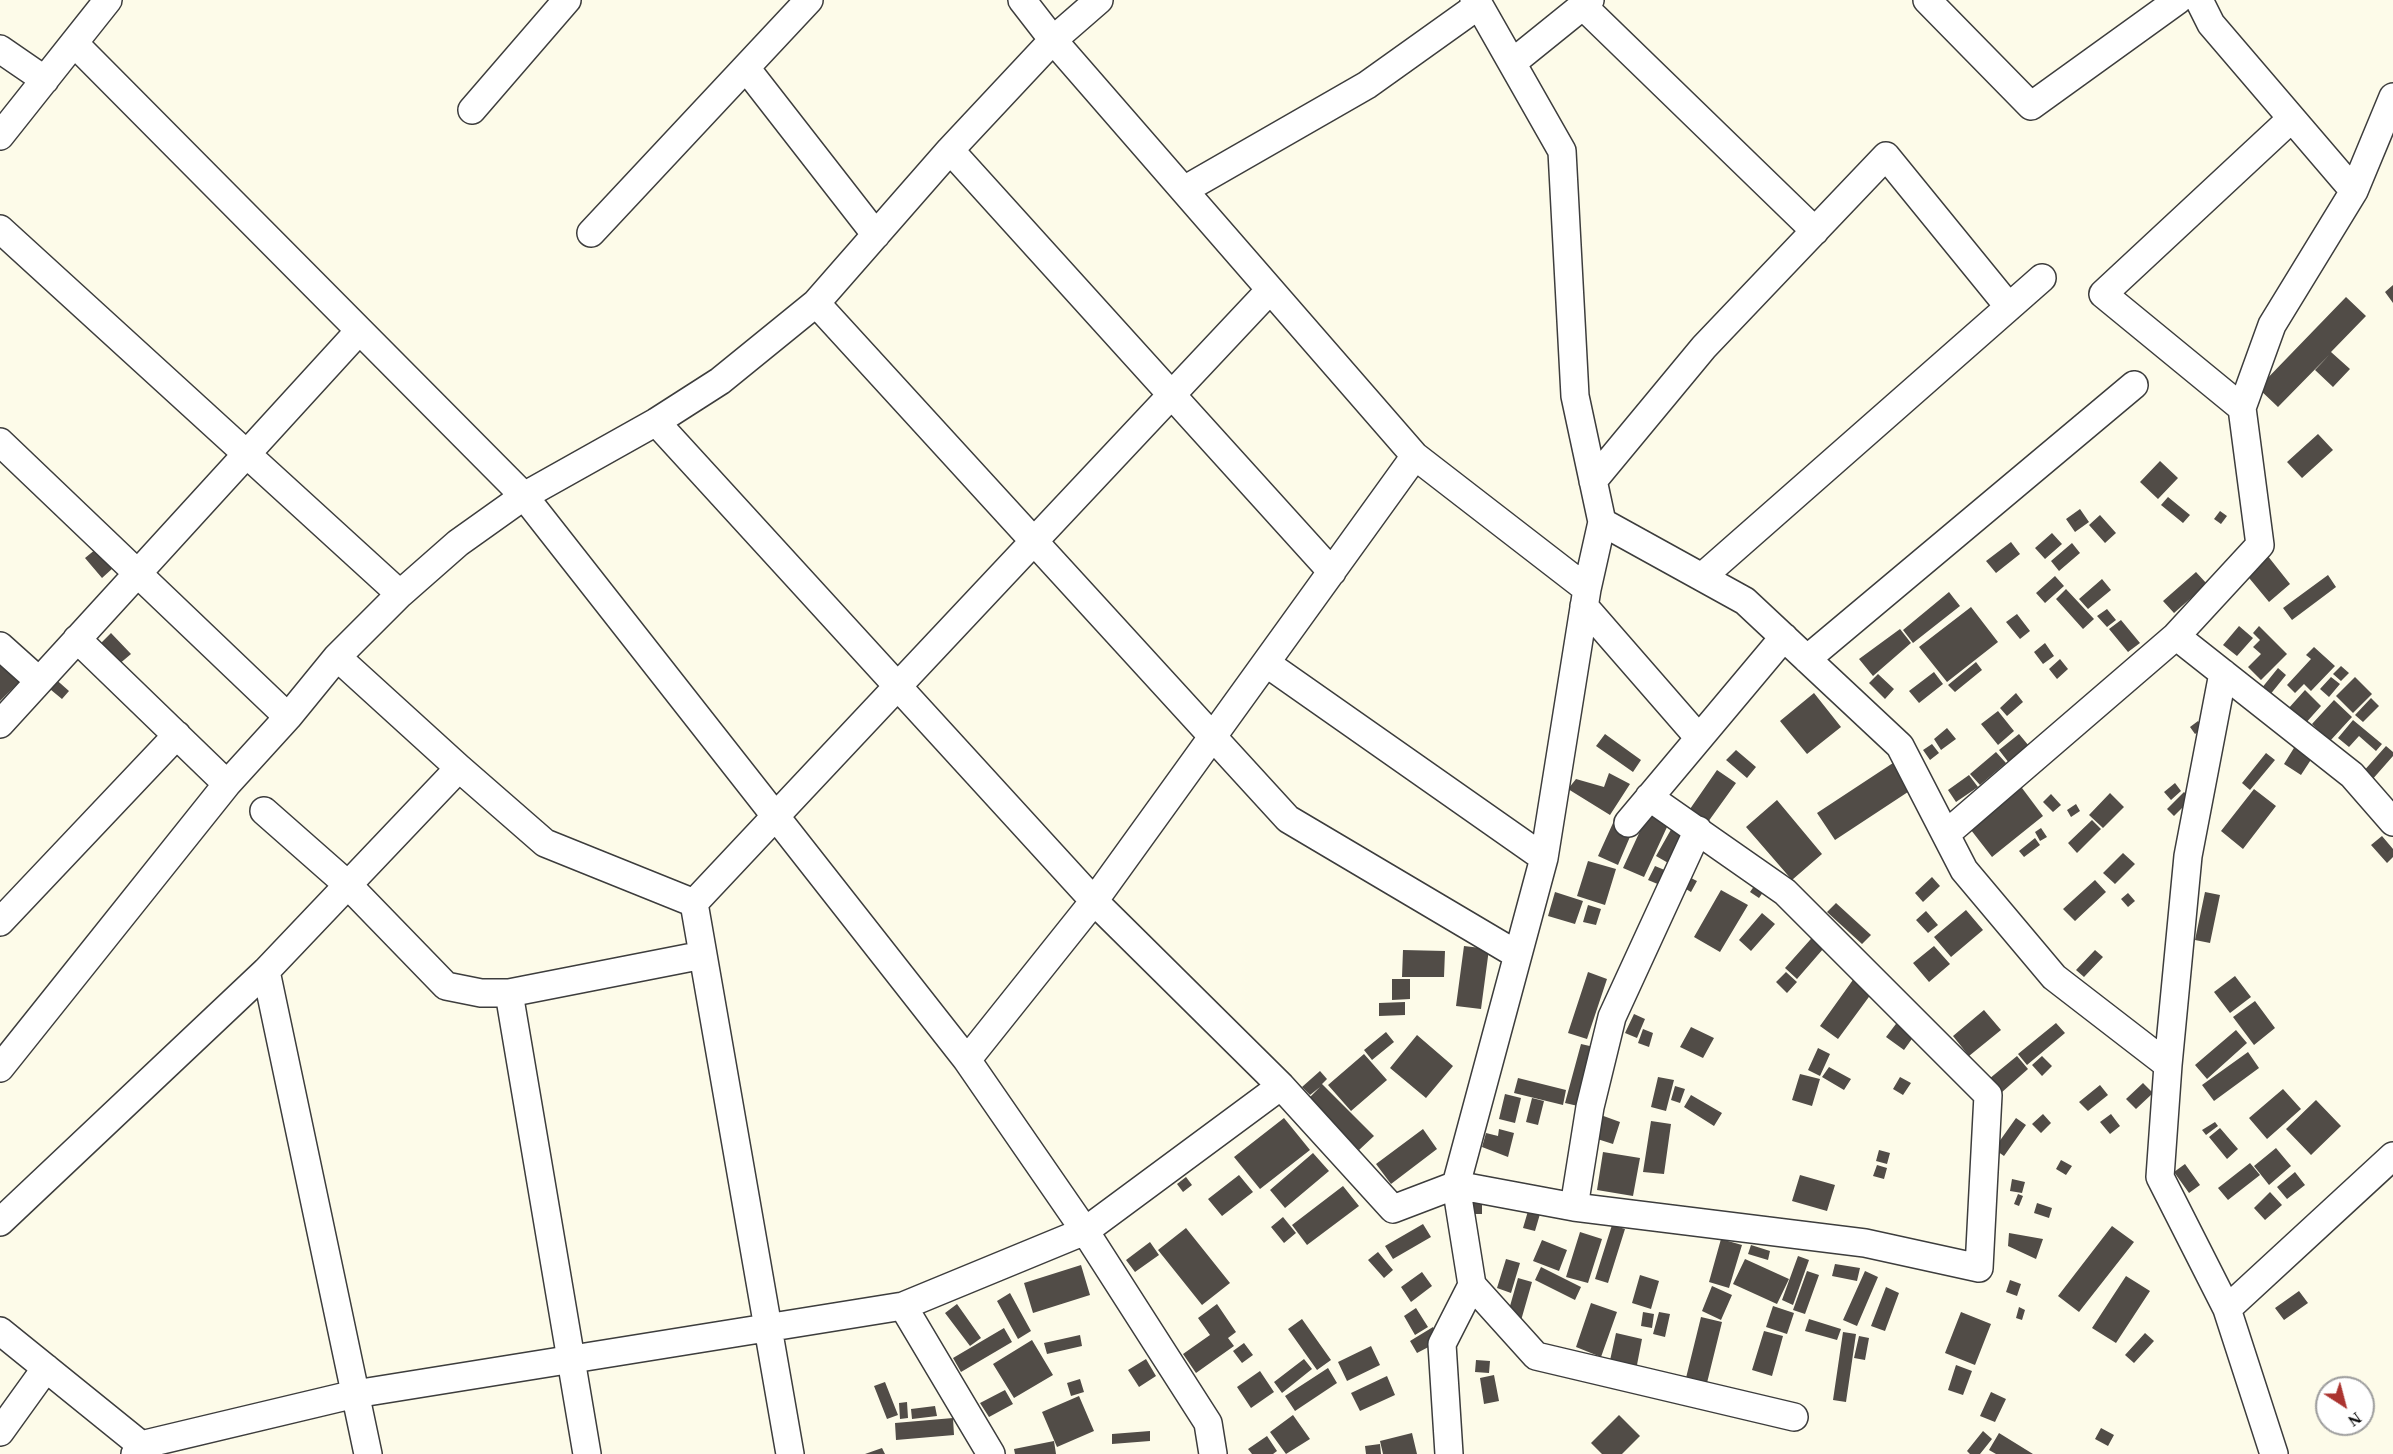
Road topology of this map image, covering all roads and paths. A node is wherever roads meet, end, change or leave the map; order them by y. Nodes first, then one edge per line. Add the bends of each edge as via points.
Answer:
1 (108, 0) edge
2 (567, 0) edge
3 (809, 0) edge
4 (1022, 0) edge
5 (1099, 0) edge
6 (1927, 0) edge
7 (2178, 0) edge
8 (2199, 0) edge
9 (1476, 3) edge
10 (1586, 3) edge
11 (1053, 40) junction
12 (74, 43) junction
13 (0, 49) edge
14 (1512, 63) junction
15 (746, 68) junction
16 (45, 80) junction
17 (2393, 97) edge
18 (472, 110) dead end
19 (2292, 119) junction
20 (0, 136) edge
21 (950, 150) junction
22 (1184, 190) junction
23 (2354, 191) junction
24 (0, 230) edge
25 (1815, 231) junction
26 (591, 233) dead end
27 (876, 235) junction
28 (2042, 278) dead end
29 (1270, 290) junction
30 (816, 303) junction
31 (2009, 307) junction
32 (359, 331) junction
33 (2134, 386) dead end
34 (1172, 394) junction
35 (2242, 408) junction
36 (656, 422) junction
37 (0, 442) edge
38 (246, 454) junction
39 (1415, 456) junction
40 (1593, 481) junction
41 (524, 496) junction
42 (1602, 522) junction
43 (1034, 542) junction
44 (1332, 572) junction
45 (137, 573) junction
46 (1702, 577) junction
47 (400, 594) junction
48 (1586, 597) junction
49 (2176, 636) junction
50 (1784, 637) junction
51 (77, 639) junction
52 (0, 646) edge
53 (337, 657) junction
54 (1807, 658) junction
55 (1266, 663) junction
56 (2223, 673) junction
57 (39, 681) junction
58 (898, 686) junction
59 (288, 717) junction
60 (0, 724) edge
61 (177, 735) junction
62 (1213, 736) junction
63 (1699, 738) junction
64 (459, 768) junction
65 (227, 784) junction
66 (1649, 797) junction
67 (264, 811) dead end
68 (775, 816) junction
69 (2393, 822) edge
70 (1628, 823) dead end
71 (1698, 830) junction
72 (1946, 834) junction
73 (1544, 858) junction
74 (348, 885) junction
75 (1094, 901) junction
76 (694, 903) junction
77 (0, 922) edge
78 (1516, 954) junction
79 (703, 955) junction
80 (266, 971) junction
81 (508, 993) junction
82 (967, 1060) junction
83 (2168, 1065) junction
84 (0, 1068) edge
85 (1281, 1086) junction
86 (2393, 1156) edge
87 (1456, 1185) junction
88 (1574, 1207) junction
89 (0, 1222) edge
90 (1085, 1231) junction
91 (1472, 1285) junction
92 (903, 1306) junction
93 (2227, 1309) junction
94 (768, 1328) junction
95 (0, 1331) edge
96 (571, 1358) junction
97 (46, 1368) junction
98 (356, 1394) junction
99 (1794, 1417) dead end
100 (0, 1432) edge
101 (138, 1449) edge
102 (368, 1454) edge
103 (587, 1454) edge
104 (790, 1454) edge
105 (990, 1454) edge
106 (1213, 1454) edge
107 (1449, 1454) edge
108 (2274, 1454) edge

1 - 12 street
2 - 18 street
3 - 15 street
4 - 11 street
5 - 11 street
6 - 7 street via 2031,106
8 - 19 street via 2211,24
9 - 14 street
9 - 22 street via 1367,86
10 - 14 street
10 - 25 street
11 - 21 street
11 - 22 street
12 - 16 street
12 - 32 street
13 - 16 street
14 - 40 street via 1562,151 1575,396
15 - 26 street
15 - 27 street
16 - 20 street
17 - 23 street
19 - 23 street
19 - 35 street via 2103,294
21 - 27 street
21 - 34 street
22 - 29 street
23 - 35 street via 2272,325
24 - 38 street
25 - 31 street via 1886,156
25 - 40 street via 1704,347
27 - 30 street
28 - 31 street
29 - 34 street
29 - 39 street
30 - 36 street via 720,381
30 - 43 street
31 - 46 street
32 - 38 street
32 - 41 street
33 - 54 street
34 - 43 street
34 - 44 street
35 - 49 street via 2260,545
36 - 41 street
36 - 58 street
37 - 45 street
38 - 45 street
38 - 47 street
39 - 44 street
39 - 48 street
40 - 42 street
41 - 47 street via 458,543
41 - 68 street
42 - 46 street
42 - 48 street
43 - 58 street
43 - 62 street
44 - 55 street
45 - 51 street
45 - 59 street
46 - 50 street via 1745,601
47 - 53 street
48 - 63 street
48 - 73 street
49 - 56 street
49 - 72 street
50 - 54 street
50 - 63 street
51 - 57 street
51 - 61 street
52 - 57 street
53 - 59 street
53 - 64 street
54 - 72 street via 1900,746
55 - 62 street
55 - 73 street
56 - 69 street via 2352,775
56 - 83 street via 2188,856
57 - 60 street
58 - 68 street
58 - 75 street
59 - 65 street
61 - 65 street
61 - 77 street
62 - 75 street
62 - 78 street via 1288,819
63 - 66 street
64 - 74 street
64 - 76 street via 545,843
65 - 84 street
66 - 70 street
66 - 71 street
67 - 74 street
68 - 76 street
68 - 82 street
71 - 88 street via 1612,1017 1590,1107
71 - 88 street via 1785,892 1988,1095 1979,1268 1865,1243
72 - 83 street via 1964,870 2054,977
73 - 78 street
74 - 80 street
74 - 81 street via 446,986 481,993
75 - 82 street
75 - 85 street
76 - 79 street
78 - 87 street
79 - 81 street
79 - 94 street
80 - 89 street
80 - 98 street
81 - 96 street
82 - 90 street
83 - 93 street via 2160,1177
85 - 87 street via 1393,1209
85 - 90 street
86 - 93 street
87 - 88 street
87 - 91 street
90 - 92 street
90 - 106 street via 1208,1423
91 - 99 street via 1536,1356
91 - 107 street via 1442,1344
92 - 94 street
92 - 105 street
93 - 108 street
94 - 96 street
94 - 104 street
95 - 97 street
96 - 98 street
96 - 103 street
97 - 100 street
97 - 101 street
98 - 101 street
98 - 102 street

